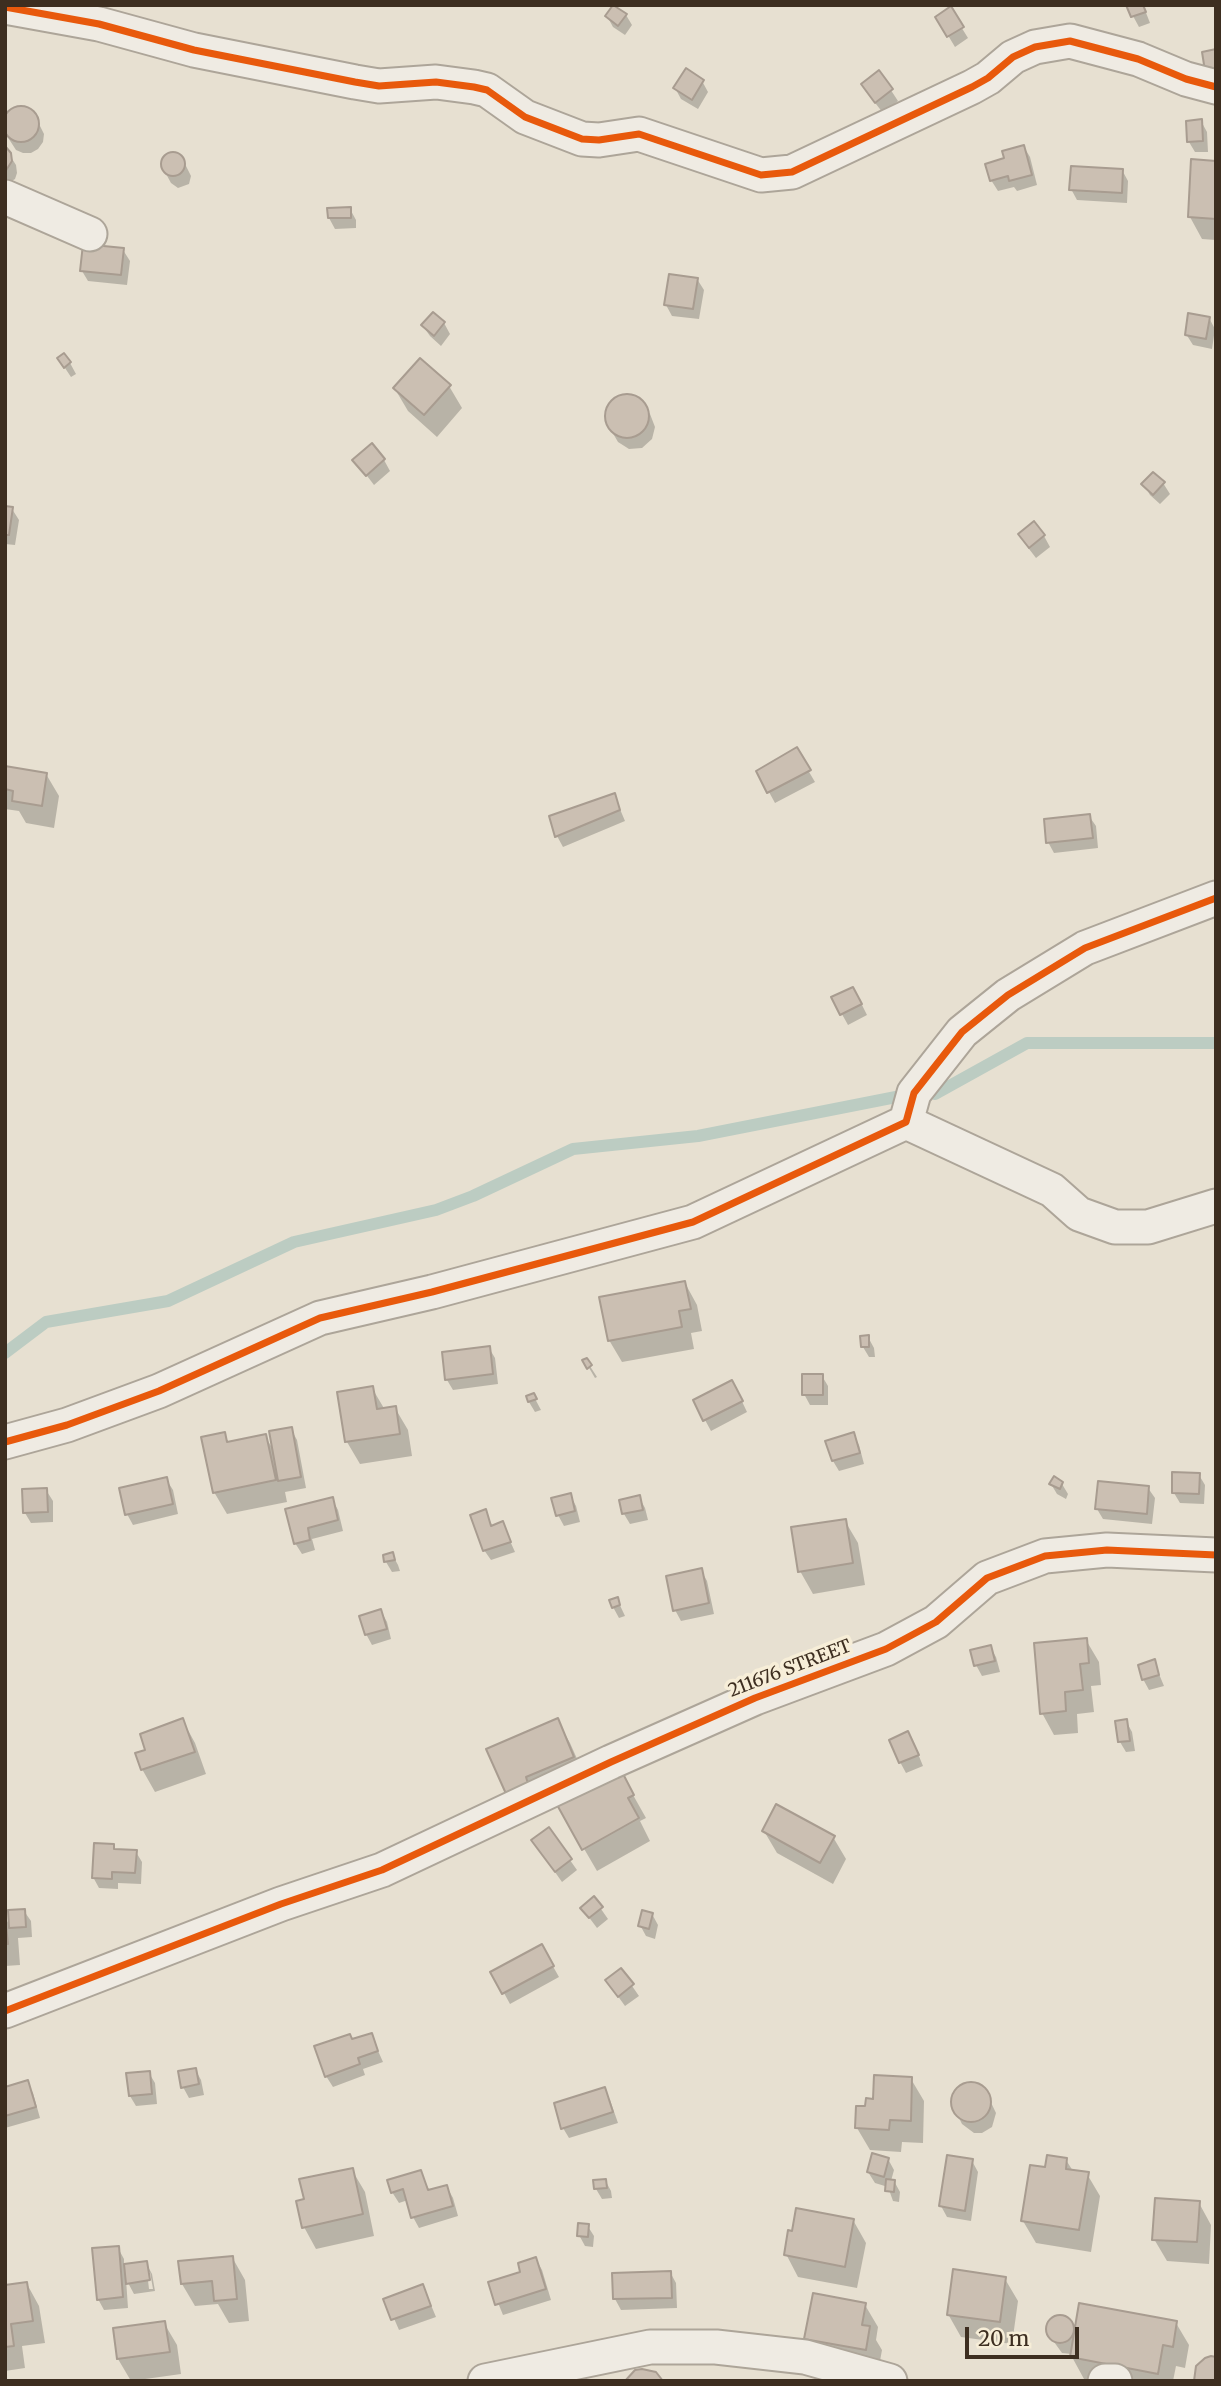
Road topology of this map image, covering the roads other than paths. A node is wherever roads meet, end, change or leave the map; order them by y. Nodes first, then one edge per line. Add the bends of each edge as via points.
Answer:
1 (5, 7) edge
2 (1216, 87) edge
3 (5, 197) edge
4 (90, 234) dead end
5 (1216, 898) edge
6 (906, 1122) junction
7 (1216, 1206) edge
8 (5, 1442) edge
9 (1216, 1555) edge
10 (5, 2011) edge
11 (485, 2381) edge
12 (890, 2381) edge
13 (1105, 2381) edge
14 (1115, 2381) edge

1 - 2 street via 355,82 474,87 487,90 525,117 582,139 639,134 761,175 792,172 972,87 1013,57 1057,42 1070,41 1138,60
3 - 4 street
5 - 6 street via 1085,948 1009,995 962,1032 914,1093
6 - 7 street via 1052,1190 1079,1214 1115,1227 1148,1227
6 - 8 street via 693,1222 320,1318 159,1391
9 - 10 street, 211676 STREET via 1107,1550 1045,1556 987,1578 936,1622 886,1649 743,1703 382,1870 281,1904
11 - 12 street via 650,2347 716,2347 805,2357
13 - 14 street

